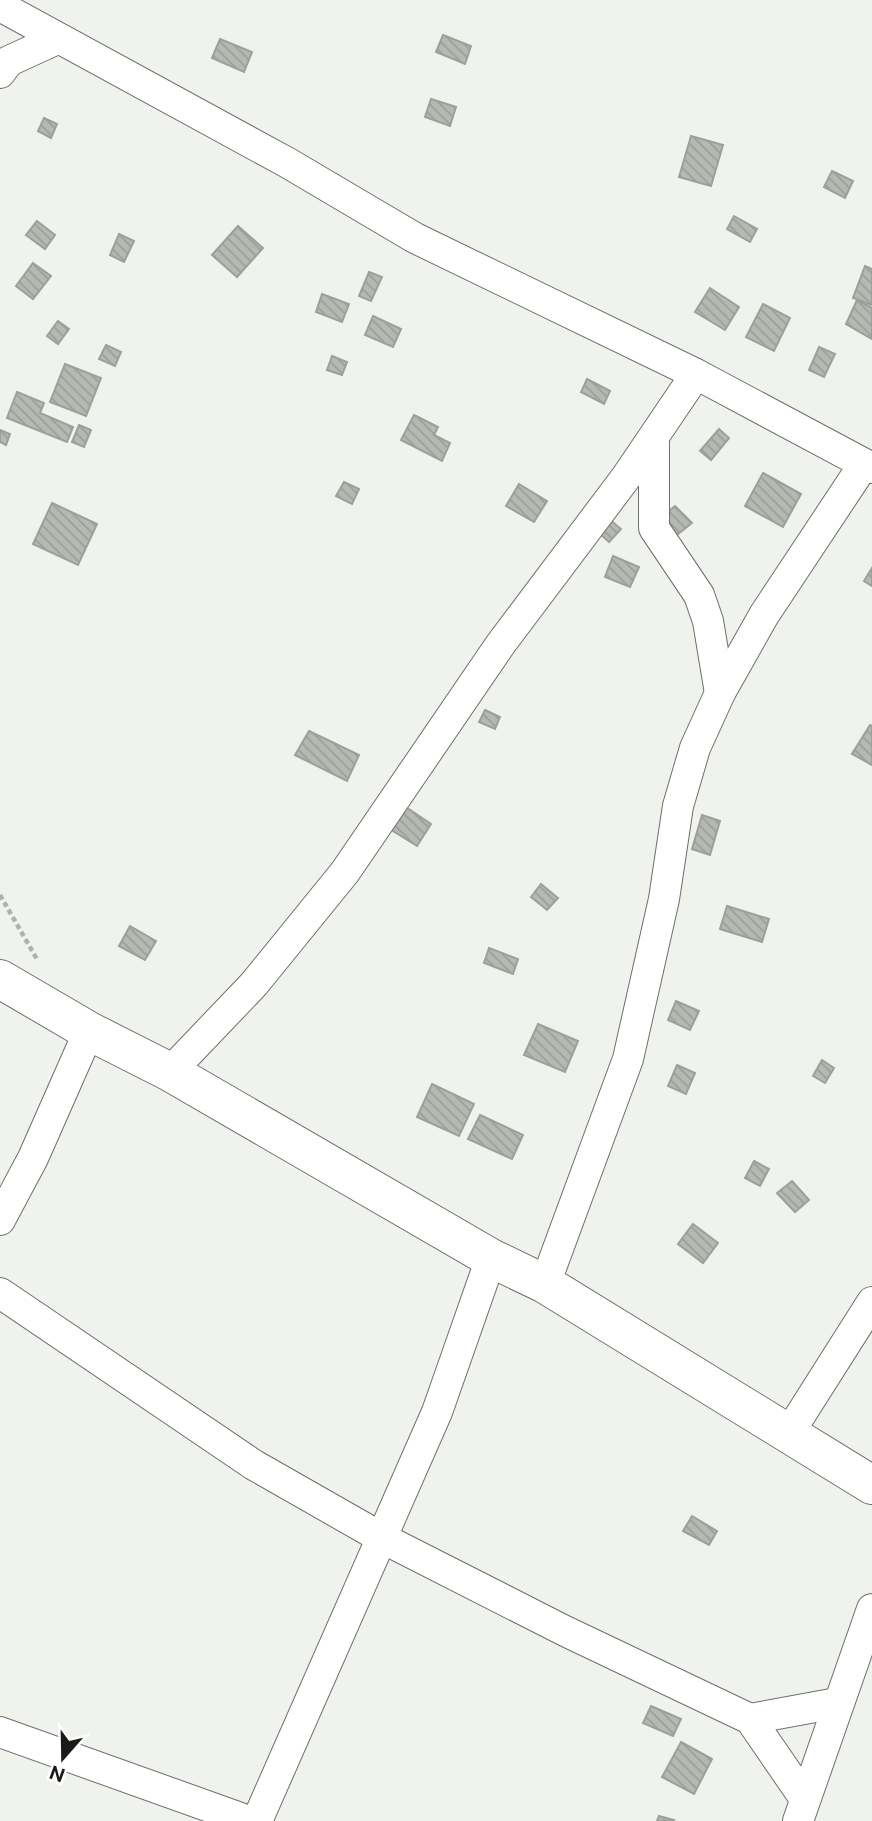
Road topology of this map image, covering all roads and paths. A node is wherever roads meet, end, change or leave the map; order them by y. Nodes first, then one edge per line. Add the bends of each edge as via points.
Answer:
1 (0, 6) edge
2 (57, 39) junction
3 (0, 73) edge
4 (696, 374) junction
5 (654, 437) junction
6 (868, 466) edge
7 (720, 693) junction
8 (0, 979) edge
9 (89, 1031) junction
10 (170, 1072) junction
11 (0, 1220) edge
12 (491, 1258) junction
13 (545, 1284) junction
14 (0, 1293) edge
15 (872, 1302) edge
16 (789, 1433) junction
17 (872, 1485) edge
18 (382, 1538) junction
19 (872, 1609) edge
20 (837, 1703) junction
21 (750, 1719) junction
22 (0, 1732) edge
23 (801, 1810) edge
24 (249, 1821) edge
25 (257, 1821) edge

1 - 2 street
2 - 3 street via 9,61
2 - 4 street via 288,163 415,238
4 - 5 street
4 - 6 street
5 - 7 street via 654,528 699,595
5 - 10 street via 500,645 345,872 254,984
6 - 7 street via 764,615
7 - 13 street via 695,748 678,806 664,899 628,1059
8 - 9 street
9 - 10 street
9 - 11 street
10 - 12 street
12 - 13 street
12 - 18 street via 436,1412
13 - 16 street
14 - 18 street via 254,1465
15 - 16 street
16 - 17 street
18 - 21 street
18 - 25 street
19 - 20 street
20 - 21 street
20 - 23 street
21 - 23 street
22 - 24 street

